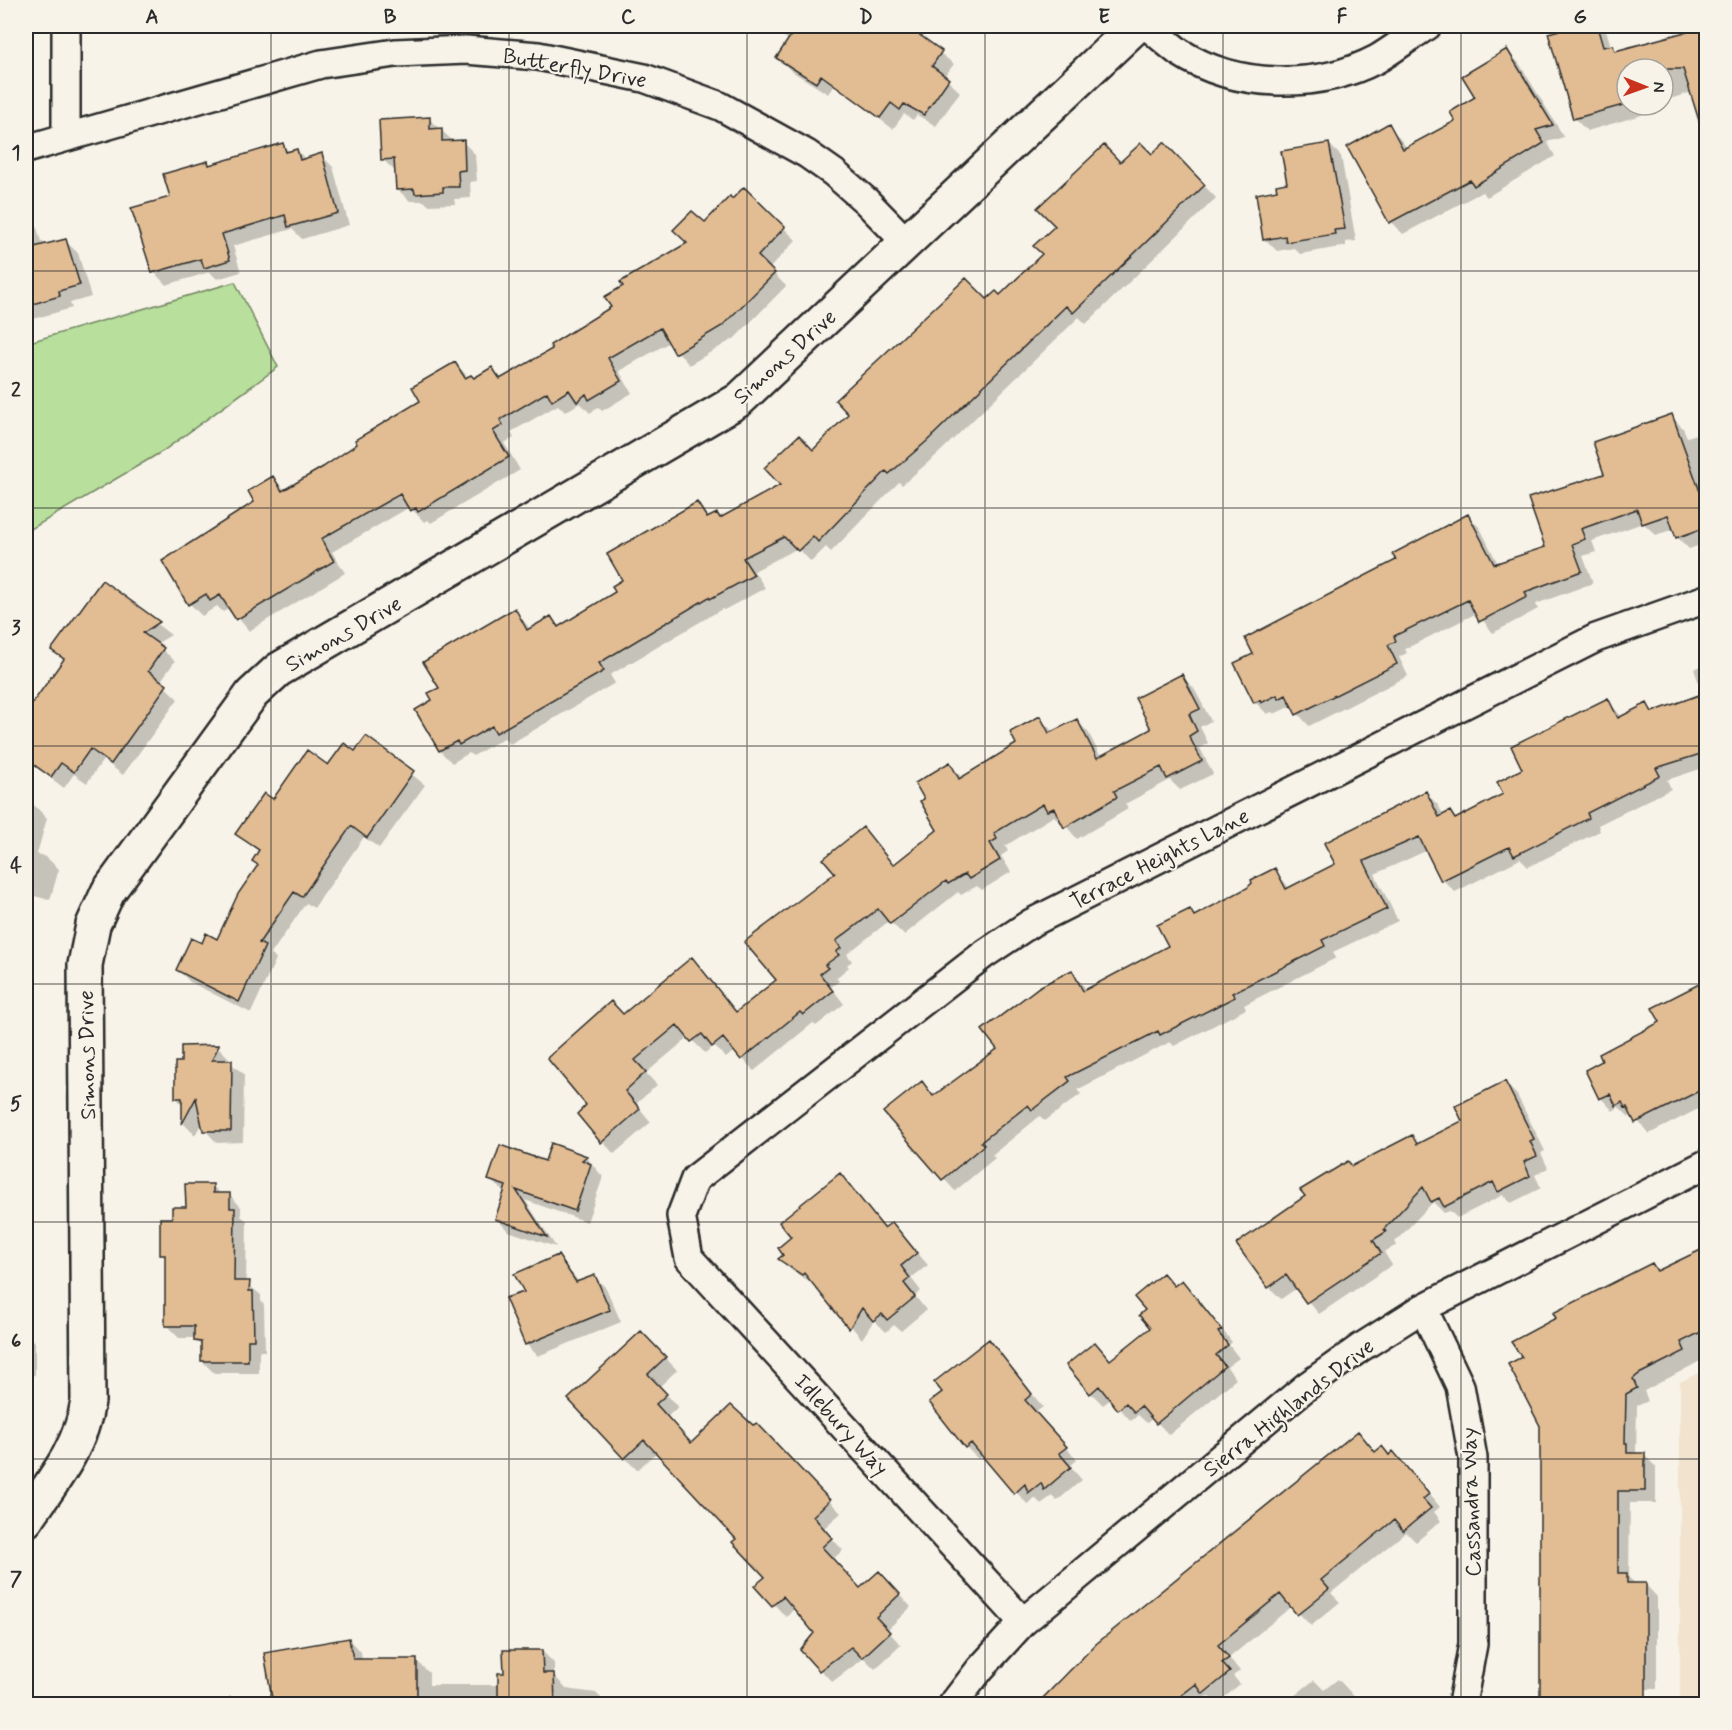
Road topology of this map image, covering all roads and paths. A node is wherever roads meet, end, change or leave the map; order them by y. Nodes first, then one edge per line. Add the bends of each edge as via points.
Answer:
1 (66, 26) edge
2 (1136, 26) edge
3 (1147, 26) edge
4 (1427, 26) edge
5 (66, 137) junction
6 (26, 149) edge
7 (906, 242) junction
8 (1707, 598) edge
9 (1707, 1164) edge
10 (681, 1216) joint
11 (1423, 1308) junction
12 (26, 1520) edge
13 (1023, 1622) junction
14 (953, 1704) edge
15 (1462, 1704) edge

1 - 5 street
2 - 7 street, Simons Drive
3 - 4 street via 1180,52 1216,70 1255,80 1295,81 1340,74 1377,59
5 - 6 street, Butterfly Drive
5 - 7 street, Butterfly Drive via 321,64 395,53 466,50 538,56 644,78 720,106 834,173
7 - 12 street, Simons Drive via 739,400 265,681 108,892 93,925 85,965 88,1401 73,1453
8 - 10 street, Terrace Heights Lane via 1596,638 1030,923 982,955 694,1179
9 - 11 street, Sierra Highlands Drive
10 - 13 street, Idlebury Way via 689,1258
11 - 13 street, Sierra Highlands Drive via 1307,1386
11 - 15 street, Cassandra Way via 1460,1386 1473,1458 1473,1644
13 - 14 street, Sierra Highlands Drive

